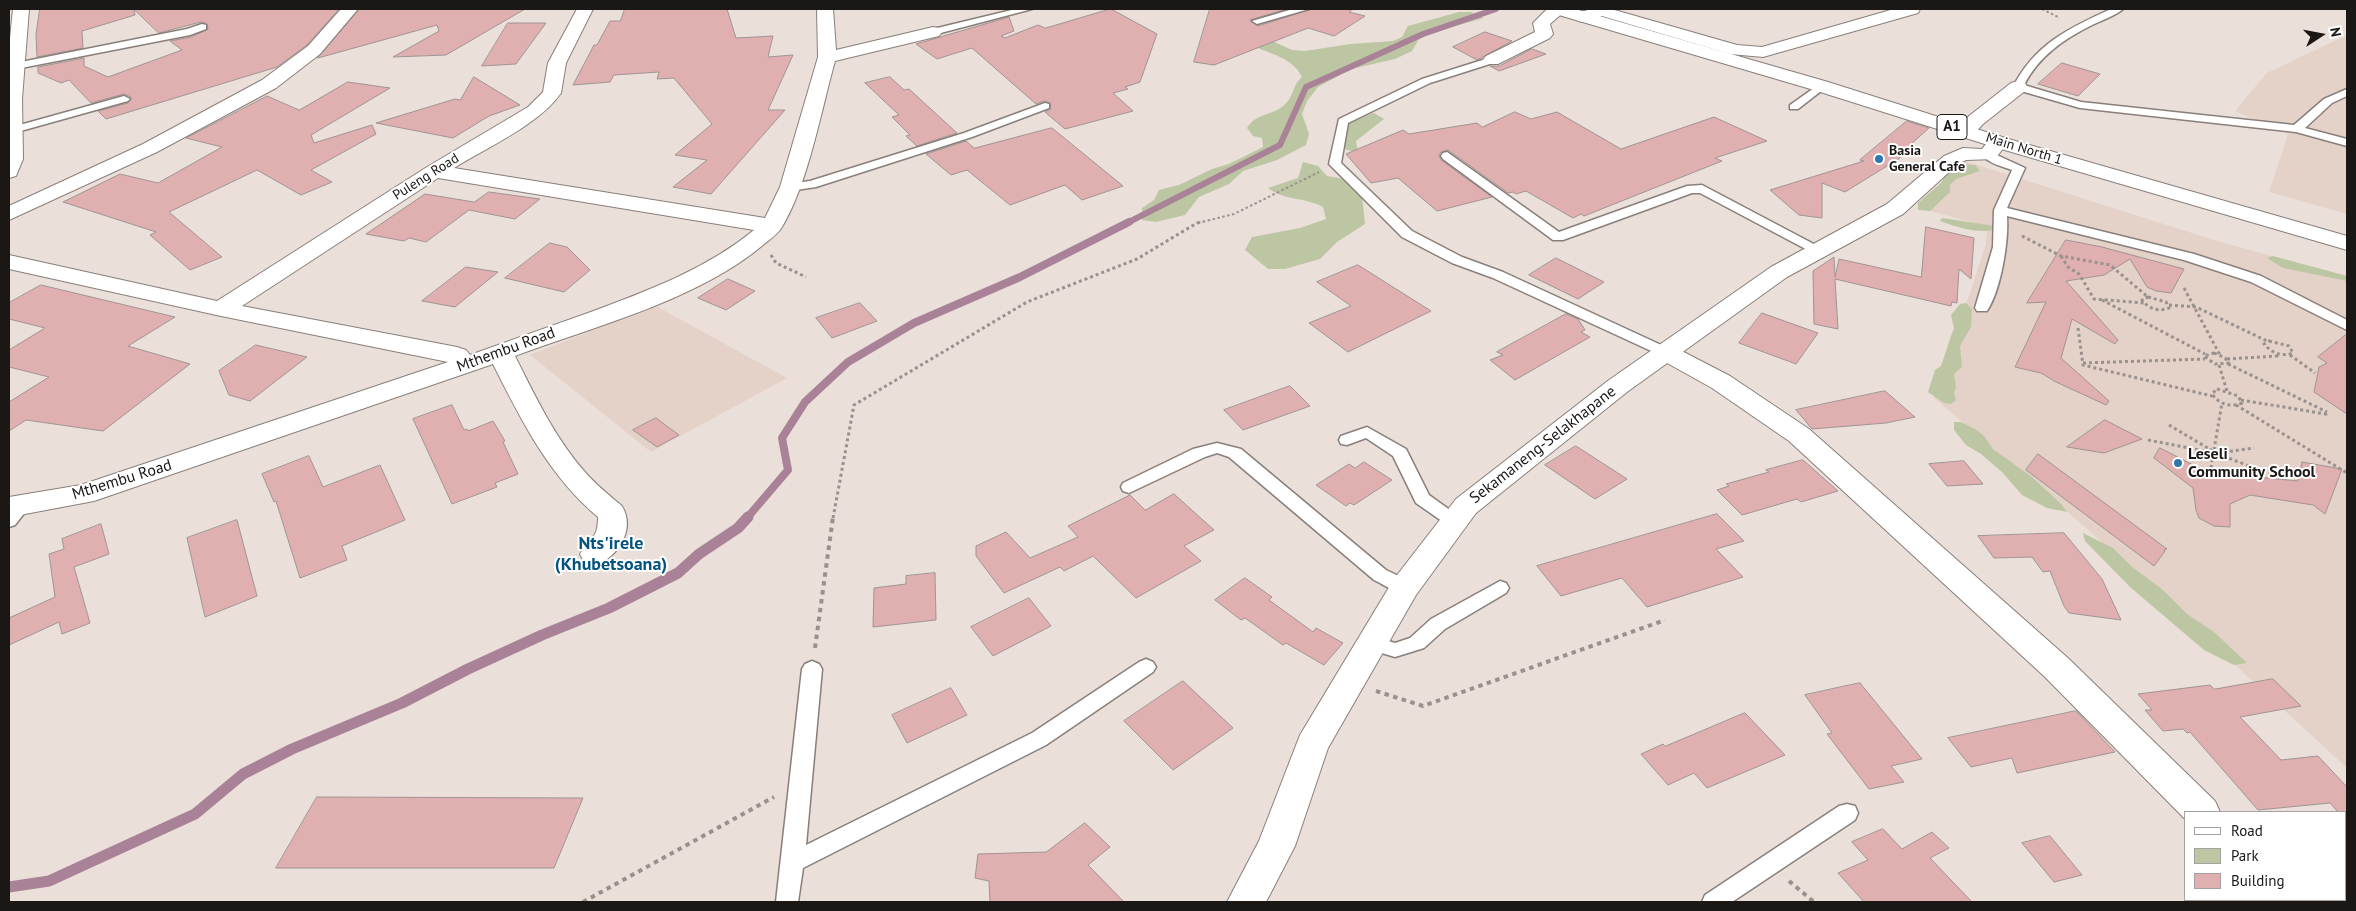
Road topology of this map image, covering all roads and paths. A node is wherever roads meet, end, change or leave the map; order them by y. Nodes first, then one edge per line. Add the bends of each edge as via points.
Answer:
1 (350, 9) edge
2 (585, 9) edge
3 (825, 9) edge
4 (1027, 9) edge
5 (1304, 9) edge
6 (1558, 9) edge
7 (1912, 9) edge
8 (2118, 9) edge
9 (18, 12) edge
10 (1597, 12) edge
11 (1257, 22) dead end
12 (202, 27) dead end
13 (933, 32) joint
14 (827, 57) junction
15 (1492, 60) joint
16 (16, 66) junction
17 (1821, 86) junction
18 (2018, 87) junction
19 (2347, 92) edge
20 (11, 99) edge
21 (124, 99) dead end
22 (1045, 106) dead end
23 (1794, 107) dead end
24 (2297, 129) junction
25 (13, 130) junction
26 (1966, 131) junction
27 (2347, 143) edge
28 (1993, 148) junction
29 (1447, 156) dead end
30 (1335, 164) junction
31 (9, 172) edge
32 (434, 172) junction
33 (790, 187) junction
34 (2000, 210) junction
35 (9, 214) edge
36 (2001, 226) junction
37 (765, 232) junction
38 (2347, 243) edge
39 (1820, 251) junction
40 (2061, 256) junction
41 (9, 262) edge
42 (806, 277) dead end
43 (2184, 288) dead end
44 (2148, 297) junction
45 (2102, 300) junction
46 (2144, 303) junction
47 (2169, 305) junction
48 (2196, 307) junction
49 (1982, 308) dead end
50 (221, 309) junction
51 (2347, 326) edge
52 (2078, 328) dead end
53 (2267, 341) junction
54 (500, 352) junction
55 (1667, 353) junction
56 (2205, 354) junction
57 (2278, 354) junction
58 (2220, 355) junction
59 (2290, 355) junction
60 (2226, 358) junction
61 (2205, 359) junction
62 (2083, 363) junction
63 (2228, 364) junction
64 (2219, 365) junction
65 (463, 366) junction
66 (2315, 373) dead end
67 (2227, 391) junction
68 (2212, 396) junction
69 (2241, 400) junction
70 (2222, 403) junction
71 (2236, 405) junction
72 (2168, 425) dead end
73 (1347, 440) dead end
74 (2148, 440) dead end
75 (2254, 448) dead end
76 (2212, 452) junction
77 (2218, 454) junction
78 (2211, 468) dead end
79 (2347, 473) edge
80 (2275, 476) dead end
81 (1129, 487) dead end
82 (13, 512) edge
83 (1455, 522) junction
84 (595, 554) dead end
85 (1405, 587) junction
86 (1500, 588) dead end
87 (1665, 620) dead end
88 (1372, 643) junction
89 (1146, 667) dead end
90 (812, 669) joint
91 (1350, 680) junction
92 (801, 783) junction
93 (2201, 811) edge
94 (1847, 813) dead end
95 (794, 862) junction
96 (1770, 864) junction
97 (583, 902) edge
98 (787, 902) edge
99 (1246, 902) edge
100 (1713, 902) edge
101 (1814, 902) edge

1 - 35 street via 314,50 269,84 150,148
2 - 32 street, Puleng Road via 557,63 552,93 541,105
3 - 14 street, Mthembu Road
4 - 13 lane
5 - 11 lane
6 - 10 street, Main North 1 / A1
6 - 15 street via 1540,23 1544,34
7 - 10 street via 1763,52 1736,50
8 - 18 lane via 2078,28 2039,54
9 - 16 street
10 - 17 street, Main North 1 / A1
12 - 16 lane
13 - 14 street
14 - 33 street, Mthembu Road
15 - 30 lane via 1426,81 1342,121
16 - 20 street
17 - 23 lane
17 - 26 street, Main North 1 / A1
18 - 24 lane via 2080,105
18 - 26 street
19 - 24 lane via 2328,101
20 - 25 street
21 - 25 lane
22 - 33 lane via 968,135 812,184
24 - 27 lane
25 - 31 street via 13,159
26 - 28 street, Main North 1 / A1
28 - 34 lane via 1995,160 2019,168
28 - 38 street, Main North 1 / A1
28 - 39 street, Sekamaneng-Selakhapane via 1963,154 1952,160 1895,209
29 - 39 lane via 1558,237 1691,189 1702,189
30 - 55 lane via 1407,234 1457,260 1498,275
30 - 90 path via 1234,214 1197,222 1137,259 1027,302 854,405 830,536
32 - 37 street
32 - 50 street, Puleng Road
33 - 37 street, Mthembu Road
34 - 36 lane
34 - 51 lane via 2189,257 2256,278
36 - 40 path
36 - 49 lane via 1995,270
37 - 42 path via 776,263
37 - 54 street, Mthembu Road via 742,252 712,270 654,297
39 - 55 street, Sekamaneng-Selakhapane via 1779,272
40 - 44 path via 2110,265
40 - 45 path via 2068,267 2079,274 2094,299
41 - 50 street
43 - 48 path
44 - 46 path via 2144,298
44 - 47 path
45 - 46 path
45 - 56 path
46 - 47 path via 2161,310 2170,308
47 - 48 path
48 - 53 path
48 - 58 path
50 - 65 street via 457,355
52 - 62 path
53 - 57 path via 2264,344 2266,348
53 - 59 path via 2289,346 2293,353
54 - 65 street, Mthembu Road
54 - 84 street via 527,405 563,463 588,494 612,512 614,528 603,549
55 - 83 street, Sekamaneng-Selakhapane via 1618,386 1466,506
55 - 93 street via 1721,382 1799,435 2057,668
56 - 58 path
56 - 61 path
57 - 59 path
57 - 60 path
58 - 60 path
59 - 66 path
60 - 63 path
61 - 62 path
61 - 64 path
62 - 68 path via 2083,366
63 - 64 path
63 - 69 path via 2327,412
64 - 67 path
65 - 82 street, Mthembu Road via 93,491
67 - 68 path via 2213,391
67 - 69 path
68 - 70 path
69 - 71 path via 2242,403
70 - 71 path
70 - 76 path
71 - 79 path
72 - 76 path
73 - 83 lane via 1367,432 1400,452 1422,499
74 - 76 path
75 - 77 path
76 - 77 path
76 - 78 path
77 - 80 path
81 - 85 lane via 1199,453 1217,448 1235,453 1380,575
83 - 85 street, Sekamaneng-Selakhapane
85 - 88 street, Sekamaneng-Selakhapane
86 - 88 lane via 1438,624 1417,643 1395,650
87 - 91 path via 1423,706
88 - 91 street, Sekamaneng-Selakhapane
89 - 95 lane via 1039,739
90 - 92 lane
91 - 99 street, Sekamaneng-Selakhapane via 1312,745 1276,846
92 - 95 lane
92 - 97 path
94 - 96 lane
95 - 98 lane
96 - 100 lane
96 - 101 path

